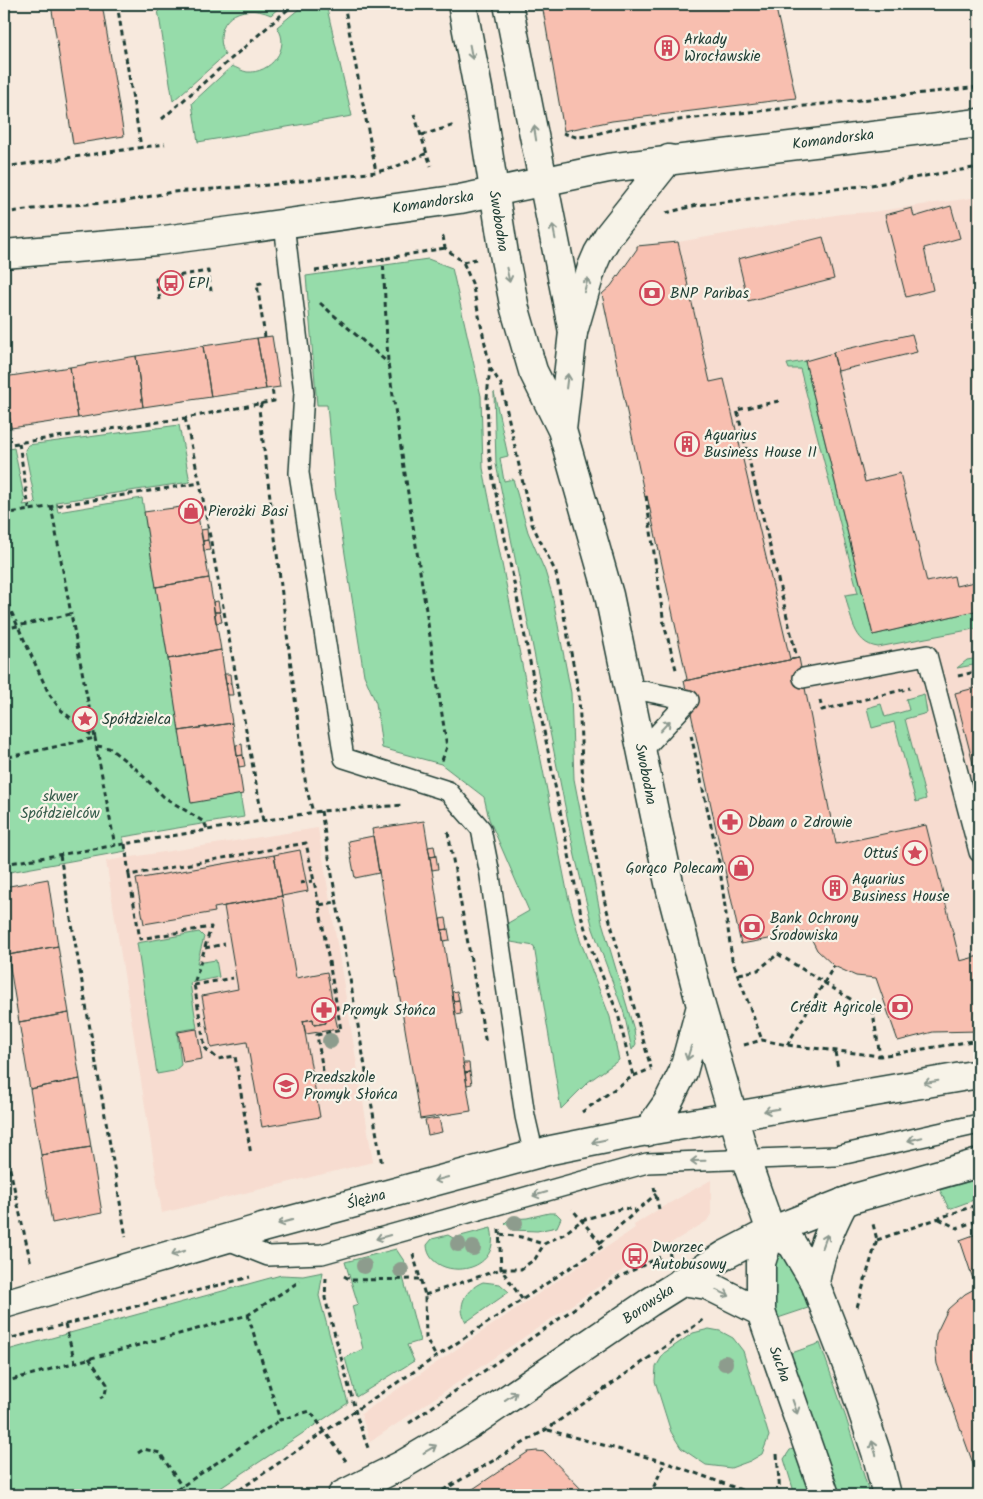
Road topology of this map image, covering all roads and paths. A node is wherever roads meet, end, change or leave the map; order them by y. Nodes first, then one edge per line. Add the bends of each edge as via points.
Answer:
1 (117, 4) edge
2 (294, 4) edge
3 (344, 4) edge
4 (462, 4) edge
5 (508, 4) edge
6 (979, 87) edge
7 (414, 114) dead end
8 (162, 119) dead end
9 (979, 123) edge
10 (458, 124) dead end
11 (558, 128) dead end
12 (422, 135) junction
13 (589, 136) junction
14 (165, 144) dead end
15 (591, 144) dead end
16 (141, 147) junction
17 (427, 153) junction
18 (669, 160) junction
19 (432, 166) dead end
20 (4, 167) edge
21 (979, 167) edge
22 (376, 172) junction
23 (543, 181) junction
24 (494, 192) junction
25 (4, 213) edge
26 (663, 214) dead end
27 (284, 224) junction
28 (442, 236) dead end
29 (445, 248) junction
30 (4, 254) edge
31 (383, 257) junction
32 (290, 276) junction
33 (211, 291) dead end
34 (160, 300) dead end
35 (573, 332) junction
36 (264, 337) dead end
37 (388, 363) junction
38 (490, 368) junction
39 (272, 388) dead end
40 (780, 401) dead end
41 (262, 403) junction
42 (186, 418) junction
43 (562, 430) junction
44 (20, 443) junction
45 (4, 445) edge
46 (200, 484) junction
47 (646, 496) dead end
48 (51, 506) junction
49 (29, 509) junction
50 (4, 514) edge
51 (4, 596) edge
52 (71, 614) junction
53 (18, 626) junction
54 (4, 629) edge
55 (802, 653) dead end
56 (803, 678) dead end
57 (629, 688) junction
58 (683, 702) junction
59 (95, 738) junction
60 (98, 746) junction
61 (642, 751) junction
62 (4, 758) edge
63 (448, 791) junction
64 (410, 805) dead end
65 (321, 811) junction
66 (313, 812) junction
67 (263, 821) junction
68 (448, 830) dead end
69 (208, 831) junction
70 (125, 844) junction
71 (115, 846) junction
72 (979, 852) edge
73 (60, 855) junction
74 (4, 864) edge
75 (129, 875) junction
76 (313, 880) junction
77 (300, 883) dead end
78 (336, 902) junction
79 (319, 905) junction
80 (225, 944) dead end
81 (205, 948) junction
82 (834, 966) dead end
83 (738, 974) junction
84 (233, 978) dead end
85 (824, 983) junction
86 (194, 985) junction
87 (701, 1006) junction
88 (762, 1040) junction
89 (979, 1040) edge
90 (746, 1044) dead end
91 (787, 1045) junction
92 (488, 1052) dead end
93 (880, 1056) junction
94 (324, 1071) dead end
95 (979, 1074) edge
96 (633, 1076) junction
97 (578, 1114) dead end
98 (734, 1116) junction
99 (979, 1124) edge
100 (647, 1132) junction
101 (4, 1142) edge
102 (252, 1155) dead end
103 (534, 1155) junction
104 (746, 1160) junction
105 (979, 1164) edge
106 (383, 1170) dead end
107 (652, 1178) dead end
108 (656, 1194) junction
109 (844, 1202) junction
110 (979, 1204) edge
111 (659, 1208) dead end
112 (635, 1210) junction
113 (871, 1217) dead end
114 (938, 1218) junction
115 (979, 1220) edge
116 (497, 1221) dead end
117 (771, 1231) junction
118 (500, 1234) junction
119 (126, 1238) dead end
120 (224, 1239) junction
121 (877, 1240) junction
122 (544, 1244) junction
123 (411, 1245) dead end
124 (669, 1252) dead end
125 (31, 1264) dead end
126 (501, 1269) junction
127 (338, 1272) dead end
128 (256, 1276) dead end
129 (298, 1276) dead end
130 (326, 1276) dead end
131 (419, 1279) junction
132 (682, 1281) junction
133 (815, 1283) junction
134 (424, 1295) junction
135 (522, 1300) junction
136 (4, 1304) edge
137 (852, 1309) dead end
138 (761, 1312) junction
139 (248, 1315) junction
140 (715, 1322) dead end
141 (65, 1324) junction
142 (4, 1340) edge
143 (436, 1357) junction
144 (89, 1358) junction
145 (75, 1362) junction
146 (4, 1382) edge
147 (100, 1398) dead end
148 (355, 1410) junction
149 (280, 1420) junction
150 (404, 1427) dead end
151 (547, 1429) junction
152 (325, 1430) junction
153 (366, 1445) dead end
154 (776, 1451) dead end
155 (138, 1453) dead end
156 (346, 1459) dead end
157 (665, 1462) junction
158 (182, 1486) junction
159 (16, 1491) dead end
160 (10, 1495) edge
161 (169, 1495) edge
162 (232, 1495) edge
163 (342, 1495) edge
164 (435, 1495) edge
165 (650, 1495) edge
166 (755, 1495) edge
167 (780, 1495) edge
168 (825, 1495) edge
169 (887, 1495) edge

1 - 16 path
2 - 8 path
3 - 22 path
4 -> 24 street, Swobodna via 480,94
23 -> 5 street, Swobodna
6 - 13 path via 869,101 784,107 622,128
7 - 12 path
9 - 18 street, Komandorska
10 - 12 path
11 - 13 path via 576,138
12 - 17 path
13 - 15 path
14 - 16 path
16 - 20 path
17 - 19 path
17 - 22 path
18 - 23 street, Komandorska
35 -> 18 street via 598,253 613,229
21 - 26 path via 870,185 697,205
22 - 25 path
23 - 24 street, Komandorska
35 -> 23 street, Swobodna
24 - 27 street, Komandorska
24 -> 43 street, Swobodna via 504,254 532,371
27 - 30 street, Komandorska via 157,241
27 - 32 lane
28 - 29 path
29 - 31 path
29 - 38 path via 462,262 472,283
31 - 32 path
31 - 37 path
32 - 36 path via 257,284
32 - 37 path
32 - 63 lane via 304,393 299,473 344,758
33 - 34 path via 208,271 156,279
43 -> 35 street, Swobodna
37 - 63 path via 447,747 441,764
38 - 96 path via 489,453 493,479 560,817 582,919 618,1014
38 - 96 path via 501,384 532,524 556,573 579,695 584,797 605,903 651,1069
39 - 41 path via 274,401
40 - 55 path via 737,410 795,654
41 - 42 path
41 - 66 path via 259,409 304,768
42 - 44 path
42 - 46 path
43 - 57 street, Swobodna via 609,595
44 - 45 path
44 - 49 path
46 - 48 path
46 - 67 path
47 - 58 path via 664,624
48 - 49 path
48 - 52 path
49 - 50 path
51 - 53 path
52 - 53 path
52 - 59 path
53 - 54 path
53 - 59 path via 49,694 62,710
56 - 72 lane via 927,655
57 - 58 lane
57 - 61 street, Swobodna
61 -> 58 lane
58 - 83 path via 719,862 732,959
59 - 60 path
59 - 62 path
60 - 69 path via 109,748 164,798 204,822
60 - 71 path
61 - 87 street, Swobodna via 660,844
63 - 103 lane via 481,829 525,1116
64 - 65 path
65 - 66 path
65 - 78 path
66 - 67 path
67 - 69 path
68 - 92 path
69 - 70 path
70 - 71 path
70 - 75 path
71 - 73 path
73 - 74 path
73 - 119 path
75 - 76 path via 306,843
75 - 81 path via 140,939 211,927
76 - 77 path
76 - 79 path
78 - 79 path
78 - 106 path
79 - 94 path via 341,1030 317,1035
80 - 81 path
81 - 86 path
82 - 85 path
83 - 85 path via 758,970 778,954
83 - 88 path
84 - 86 path
85 - 91 path
85 - 93 path via 873,1013
86 - 102 path via 205,1048 218,1059 235,1056
87 - 98 street, Swobodna
87 -> 100 street via 683,1072 668,1102
88 - 90 path
88 - 91 path
89 - 93 path
91 - 93 path
95 -> 98 street
96 - 97 path
98 - 100 street, Ślężna
98 - 104 street
99 -> 104 lane via 836,1156
100 -> 103 street, Ślężna
101 - 125 path
103 -> 120 street, Ślężna
104 - 117 street
104 -> 120 lane via 647,1163 322,1254 268,1256
105 - 109 street, Borowska
107 - 108 path
108 - 111 path
108 - 112 path
109 - 117 street, Borowska
133 -> 109 street via 827,1235
110 - 114 path
112 - 122 path via 623,1208 582,1220
112 - 135 path via 600,1243 603,1246
113 - 121 path
114 - 115 path via 957,1228
114 - 121 path
116 - 118 path
117 - 132 street, Borowska
117 - 133 street via 792,1244
117 - 138 street, Sucha via 760,1263
118 - 122 path
118 - 126 path
120 -> 136 street, Ślężna
121 - 137 path via 857,1308
122 - 126 path via 535,1259 520,1269
123 - 131 path
124 - 150 path via 621,1276
126 - 134 path
126 - 135 path
127 - 131 path via 351,1280
128 - 141 path
129 - 139 path via 300,1282
130 - 148 path via 324,1298
131 - 134 path
132 -> 138 street via 707,1285
163 -> 132 street, Borowska via 402,1465 471,1424
169 -> 133 street via 848,1368
134 - 143 path via 426,1338
135 - 143 path
138 -> 168 street, Sucha
139 - 144 path
139 - 149 path
140 - 151 path via 707,1317
141 - 142 path
141 - 145 path
143 - 148 path
144 - 145 path
144 - 147 path via 107,1384 105,1394
145 - 146 path
148 - 152 path
148 - 153 path
149 - 152 path via 310,1411
149 - 158 path
151 - 157 path
151 - 164 path
152 - 156 path
152 - 162 path
154 - 167 path
155 - 158 path via 144,1449 160,1453
157 - 165 path
157 - 166 path
158 - 161 path
159 - 160 path

